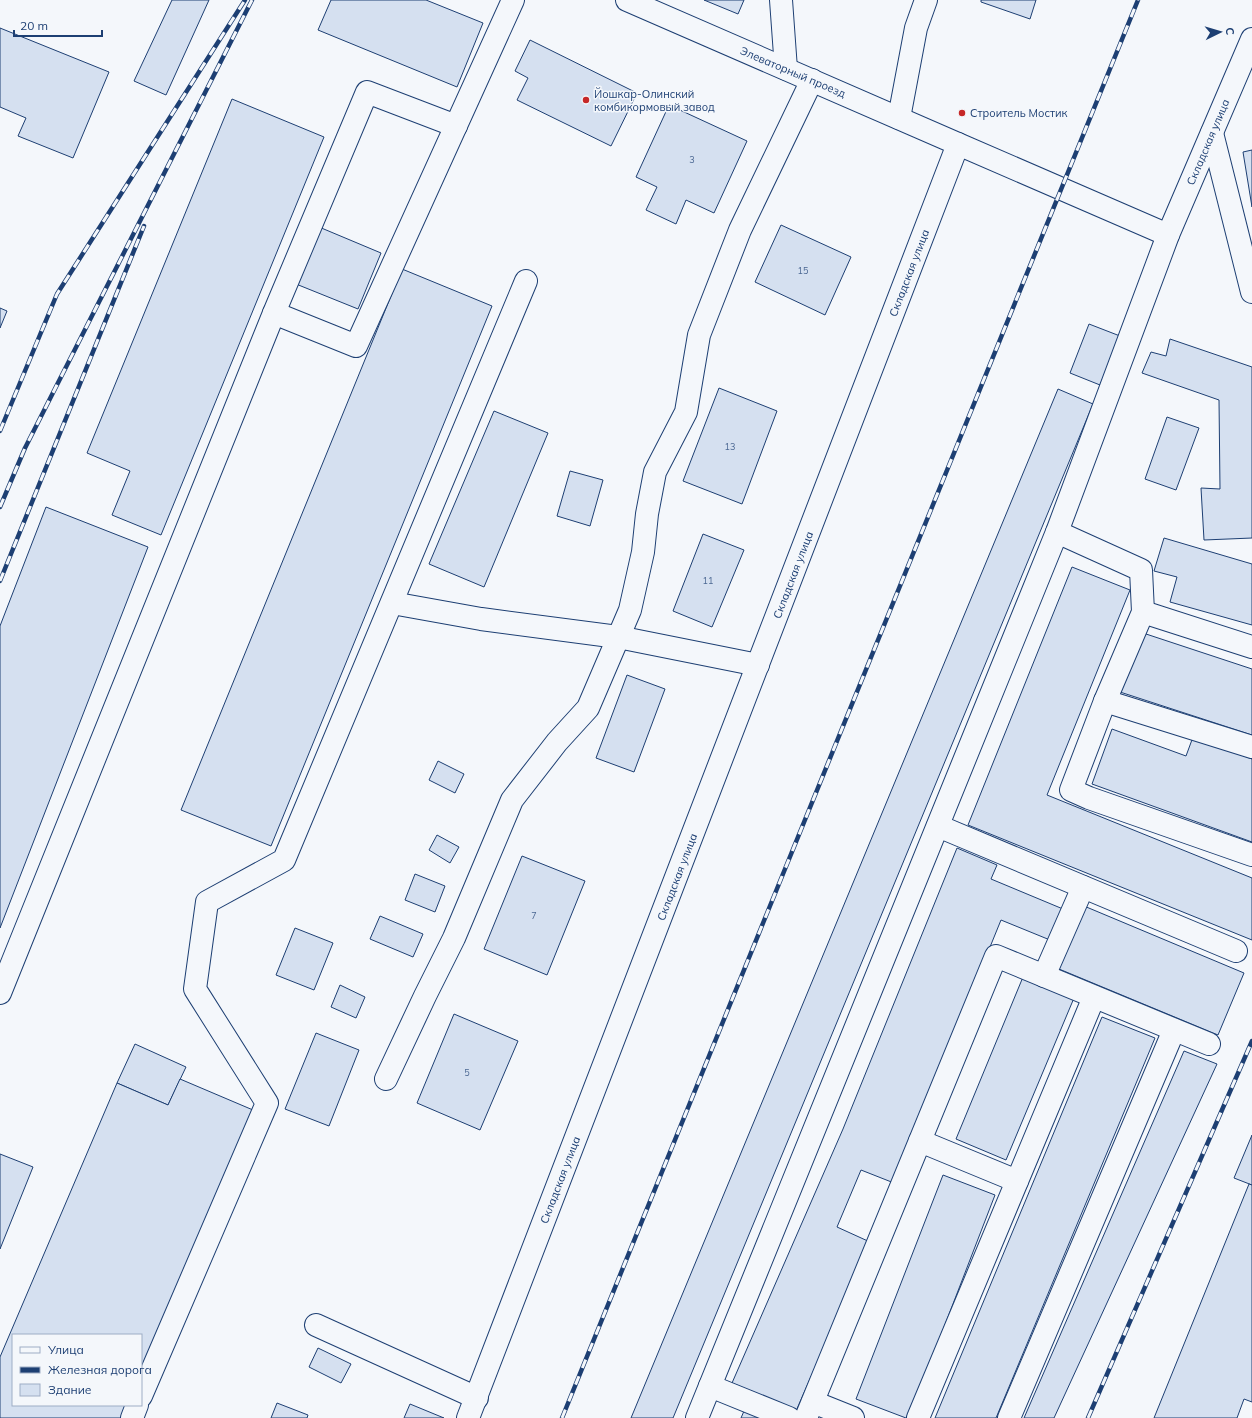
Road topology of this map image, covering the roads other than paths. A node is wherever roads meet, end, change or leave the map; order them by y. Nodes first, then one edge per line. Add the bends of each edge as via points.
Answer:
1 (513, 0) edge
2 (627, 0) edge
3 (781, 0) edge
4 (926, 0) edge
5 (1252, 39) edge
6 (786, 69) junction
7 (812, 80) junction
8 (899, 118) junction
9 (456, 126) junction
10 (1212, 133) junction
11 (958, 144) junction
12 (1168, 235) junction
13 (526, 281) dead end
14 (1252, 292) edge
15 (274, 313) junction
16 (1057, 532) junction
17 (392, 603) junction
18 (1143, 612) junction
19 (618, 637) junction
20 (1252, 648) edge
21 (758, 665) junction
22 (1105, 701) junction
23 (1252, 747) edge
24 (938, 826) junction
25 (1252, 855) edge
26 (1083, 887) junction
27 (1236, 951) dead end
28 (1044, 976) junction
29 (0, 993) edge
30 (1094, 997) junction
31 (1174, 1030) junction
32 (1209, 1044) dead end
33 (386, 1079) dead end
34 (920, 1141) junction
35 (1017, 1181) junction
36 (316, 1325) dead end
37 (710, 1386) junction
38 (142, 1394) edge
39 (476, 1398) junction
40 (137, 1406) edge
41 (810, 1410) edge
42 (132, 1418) edge
43 (468, 1418) edge
44 (697, 1418) edge
45 (789, 1418) edge
46 (852, 1418) edge
47 (918, 1418) edge
48 (1009, 1418) edge

1 - 9 street
2 - 6 street, Элеваторный проезд
3 - 6 street
4 - 8 street via 916,28
5 - 10 street, Складская улица
6 - 7 street, Элеваторный проезд
7 - 8 street, Элеваторный проезд
7 - 19 street via 740,230 699,335 686,412 655,472 643,552 630,610
8 - 11 street, Элеваторный проезд
9 - 15 street via 356,346
9 - 15 street via 367,92
10 - 12 street, Складская улица
10 - 14 street
11 - 12 street
11 - 21 street, Складская улица
12 - 16 street, Складская улица
13 - 17 street
15 - 29 street
16 - 18 street via 1141,570
16 - 24 street, Складская улица
17 - 19 street via 481,619
17 - 38 street via 284,860 207,902 196,989 267,1103
18 - 20 street
18 - 22 street
19 - 21 street
19 - 33 street via 588,708 557,742 512,800 454,938
21 - 39 street, Складская улица
22 - 23 street
22 - 25 street via 1071,790
24 - 26 street
24 - 37 street, Складская улица
26 - 27 street
26 - 28 street
28 - 30 street
28 - 34 street via 996,956
30 - 31 street
30 - 35 street
31 - 32 street
31 - 48 street
34 - 35 street
34 - 41 street
35 - 47 street
36 - 39 street
37 - 44 street, Складская улица
37 - 45 street
39 - 43 street, Складская улица
40 - 42 street
41 - 46 street

